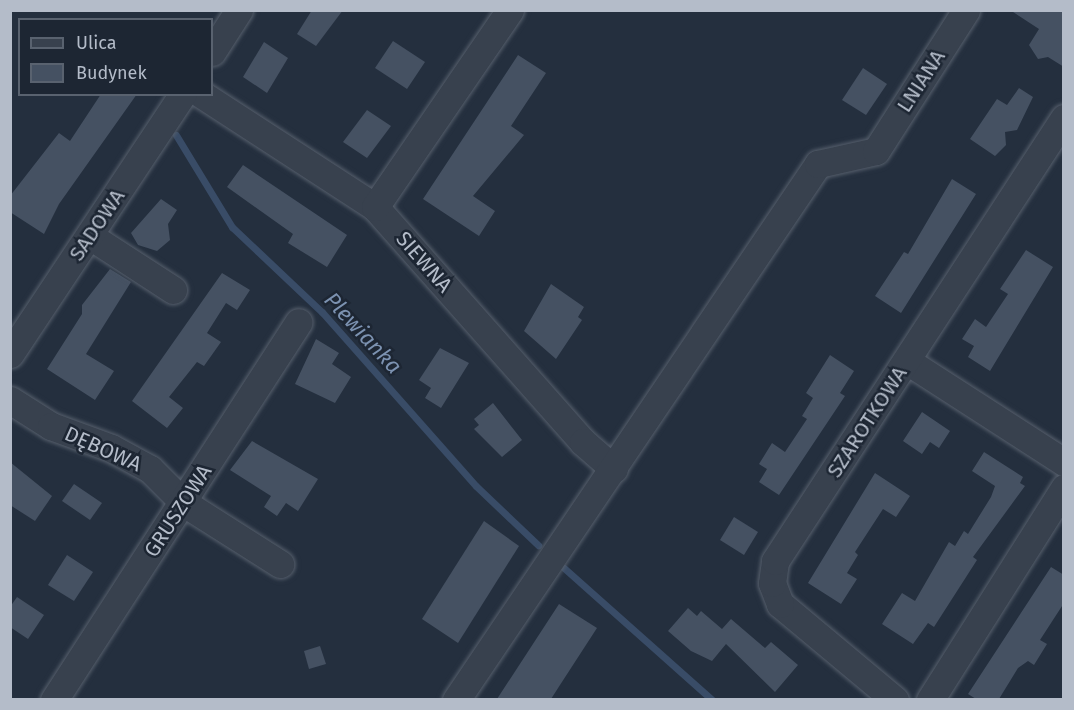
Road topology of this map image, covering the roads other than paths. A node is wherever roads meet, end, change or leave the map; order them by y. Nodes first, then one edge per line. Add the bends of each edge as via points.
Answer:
1 (239, 10) edge
2 (510, 10) edge
3 (966, 10) edge
4 (213, 50) edge
5 (182, 96) edge
6 (204, 96) edge
7 (1064, 118) edge
8 (375, 207) junction
9 (90, 236) junction
10 (173, 290) dead end
11 (299, 322) dead end
12 (10, 354) edge
13 (907, 361) junction
14 (10, 400) edge
15 (1064, 462) edge
16 (614, 469) junction
17 (1064, 488) edge
18 (184, 503) junction
19 (280, 564) dead end
20 (54, 699) edge
21 (456, 699) edge
22 (895, 699) edge
23 (930, 699) edge

1 - 4 street
2 - 8 street
3 - 16 street, LNIANA via 876,152 818,164
5 - 9 street, SADOWA
6 - 8 street, SIEWNA
7 - 13 street, SZAROTKOWA
8 - 16 street, SIEWNA via 583,442
9 - 10 street
9 - 12 street, SADOWA
11 - 18 street, GRUSZOWA
13 - 15 street
13 - 22 street, SZAROTKOWA via 775,561 772,583 780,604
14 - 18 street, DĘBOWA via 51,426 111,448 150,469
16 - 21 street
17 - 23 street
18 - 19 street, DĘBOWA
18 - 20 street, GRUSZOWA

